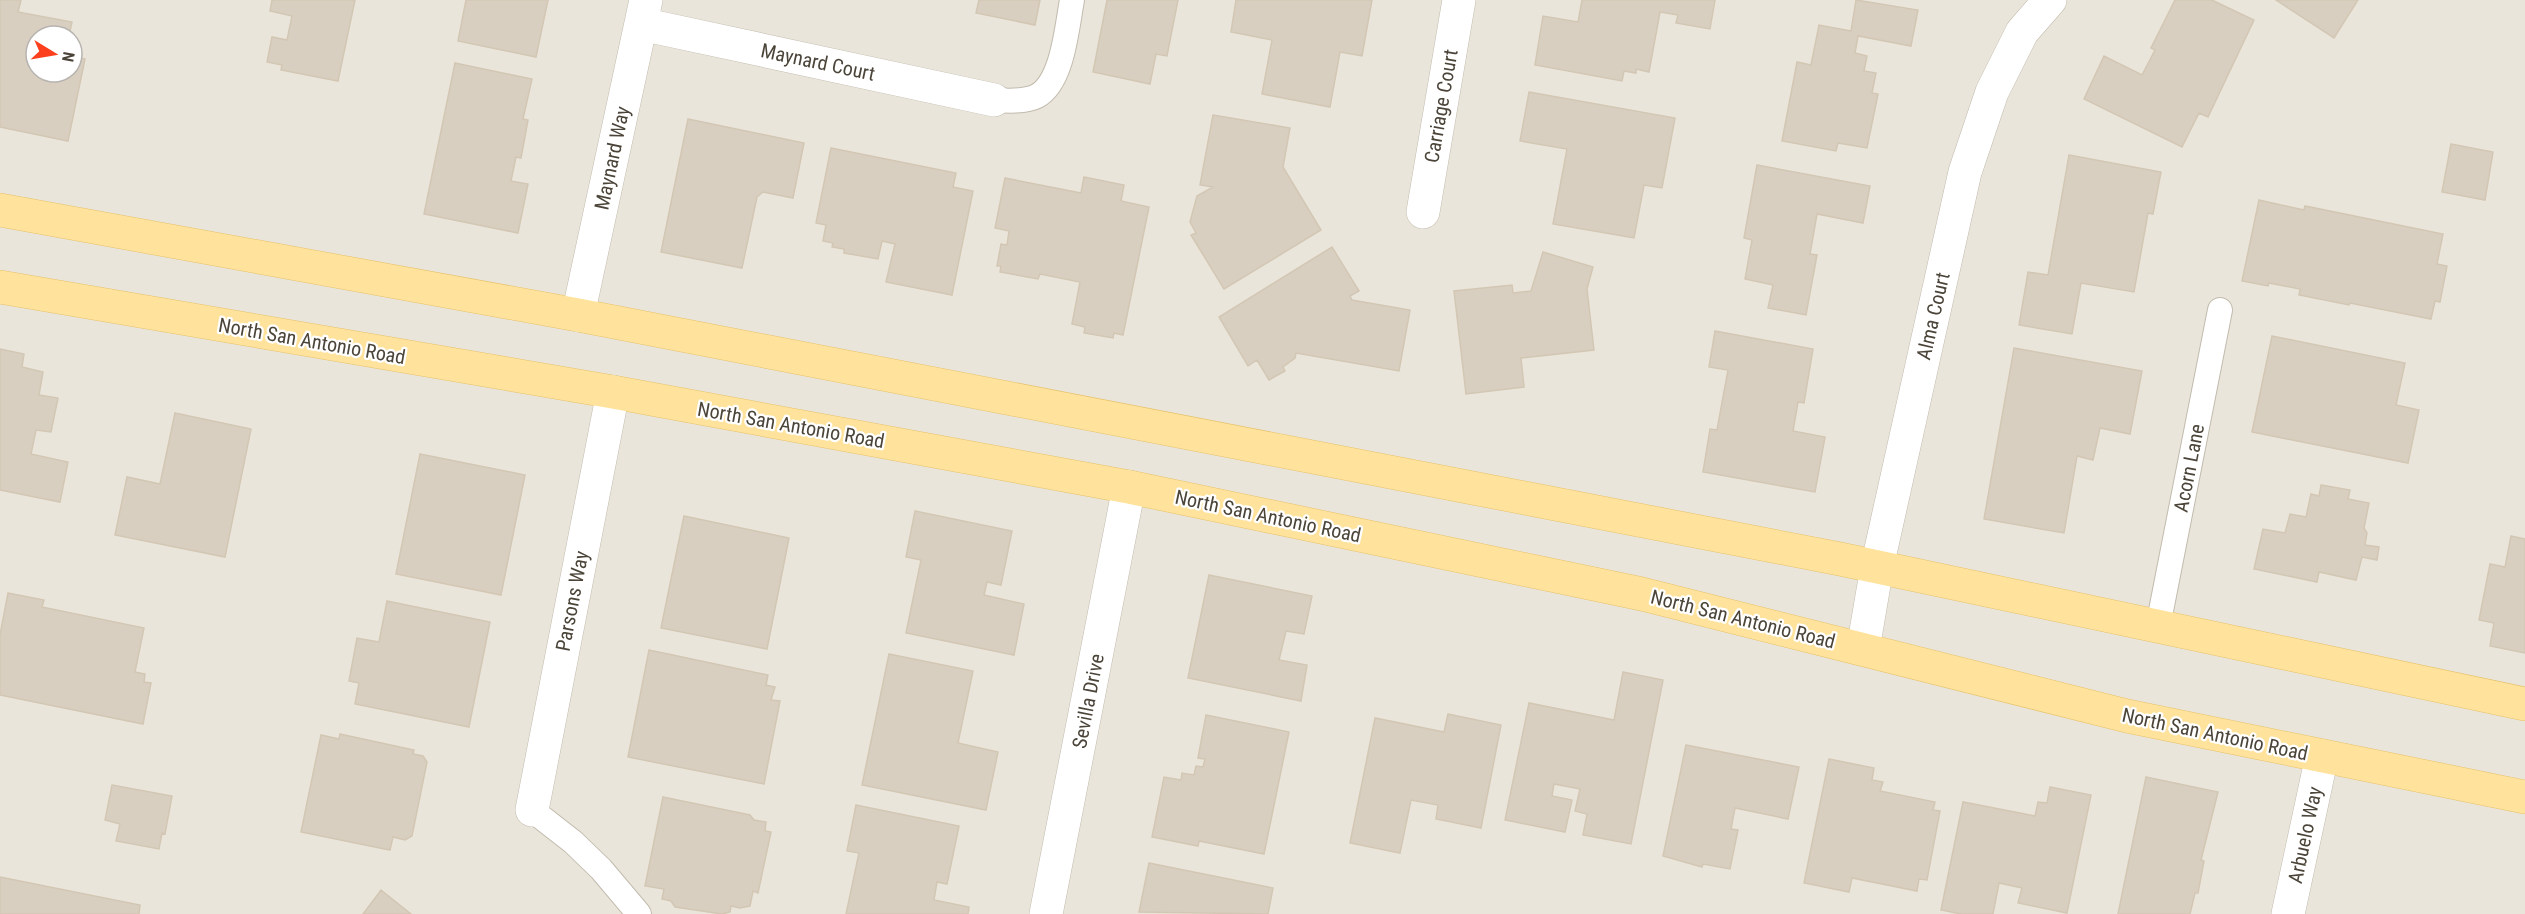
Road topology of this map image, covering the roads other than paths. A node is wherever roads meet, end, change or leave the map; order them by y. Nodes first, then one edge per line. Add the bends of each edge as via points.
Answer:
1 (1072, 0) edge
2 (1459, 0) edge
3 (2050, 0) edge
4 (643, 12) edge
5 (994, 100) joint
6 (0, 210) edge
7 (1423, 212) dead end
8 (0, 287) edge
9 (2220, 310) dead end
10 (578, 315) junction
11 (613, 392) junction
12 (1129, 487) junction
13 (1877, 567) junction
14 (2158, 626) junction
15 (1863, 649) junction
16 (2525, 704) edge
17 (2322, 756) junction
18 (2525, 797) edge
19 (532, 810) joint
20 (639, 914) edge
21 (1046, 914) edge
22 (2288, 914) edge

1 - 5 lane via 1064,48 1047,87 1036,96
2 - 7 street, Carriage Court
3 - 13 street, Alma Court via 2022,32 1992,92 1965,172
4 - 5 street, Maynard Court
4 - 10 street, Maynard Way
6 - 10 main road
8 - 11 main road, North San Antonio Road
9 - 14 lane, Acorn Lane
10 - 13 main road
11 - 12 main road, North San Antonio Road
11 - 19 street, Parsons Way
12 - 15 main road, North San Antonio Road via 1642,594
12 - 21 street, Sevilla Drive
13 - 14 main road
13 - 15 street, Alma Court
14 - 16 main road
15 - 17 main road, North San Antonio Road via 2127,716
17 - 18 main road, North San Antonio Road
17 - 22 street, Arbuelo Way
19 - 20 lane via 601,868

